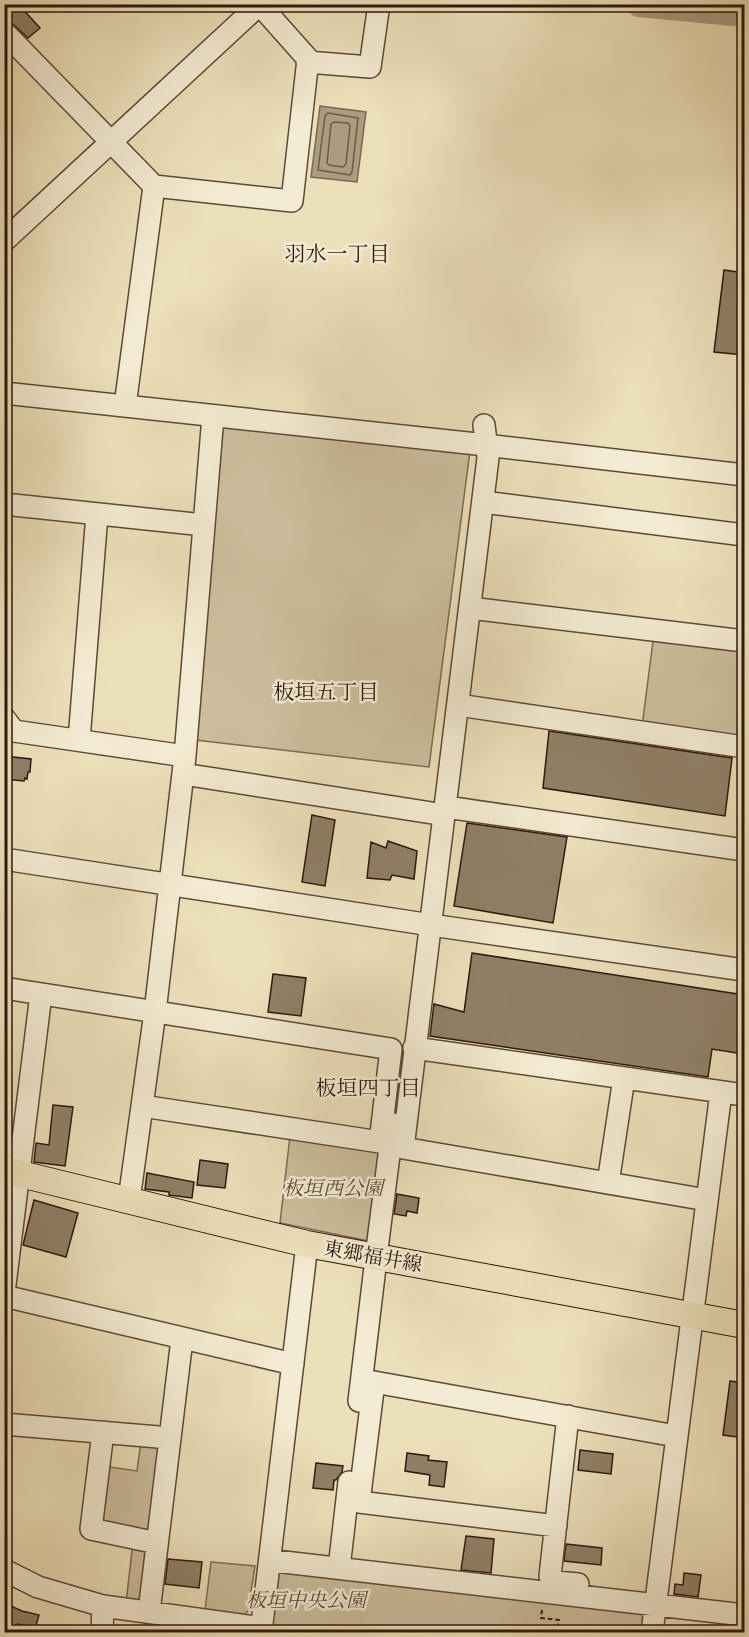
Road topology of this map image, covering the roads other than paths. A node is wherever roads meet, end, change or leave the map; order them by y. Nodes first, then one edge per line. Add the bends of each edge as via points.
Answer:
1 (379, 4) edge
2 (260, 5) edge
3 (4, 32) edge
4 (307, 62) junction
5 (112, 142) junction
6 (154, 186) junction
7 (4, 241) edge
8 (4, 393) edge
9 (125, 406) junction
10 (213, 416) junction
11 (483, 438) junction
12 (744, 475) edge
13 (483, 502) junction
14 (4, 504) edge
15 (97, 513) junction
16 (204, 525) junction
17 (744, 535) edge
18 (470, 608) junction
19 (744, 641) edge
20 (458, 705) junction
21 (4, 718) edge
22 (79, 741) junction
23 (744, 747) edge
24 (184, 765) junction
25 (439, 810) junction
26 (744, 850) edge
27 (4, 858) edge
28 (169, 884) junction
29 (425, 924) junction
30 (744, 970) edge
31 (4, 988) edge
32 (41, 994) junction
33 (155, 1012) junction
34 (414, 1048) junction
35 (624, 1078) junction
36 (721, 1092) junction
37 (744, 1095) edge
38 (142, 1106) junction
39 (12, 1172) edge
40 (608, 1183) junction
41 (129, 1200) junction
42 (707, 1200) junction
43 (307, 1244) junction
44 (4, 1294) edge
45 (692, 1315) junction
46 (744, 1324) edge
47 (182, 1339) junction
48 (293, 1364) junction
49 (568, 1416) junction
50 (4, 1424) edge
51 (103, 1432) junction
52 (676, 1436) junction
53 (170, 1438) junction
54 (556, 1526) junction
55 (157, 1544) junction
56 (275, 1561) dead end
57 (339, 1568) junction
58 (4, 1570) edge
59 (656, 1599) junction
60 (104, 1606) junction
61 (149, 1612) junction
62 (744, 1615) edge
63 (262, 1630) edge
64 (102, 1632) edge
65 (652, 1632) edge

1 - 4 street via 370,67
2 - 4 street
2 - 5 street
3 - 5 street
4 - 6 street via 292,201
5 - 6 street
5 - 7 street
6 - 9 street
8 - 9 street
9 - 10 street
10 - 11 street
10 - 16 street
11 - 12 street
11 - 13 street via 488,458
11 - 25 street
13 - 17 street
13 - 18 street
14 - 15 street
15 - 16 street
15 - 22 street
16 - 24 street
18 - 19 street
18 - 20 street
20 - 23 street
20 - 25 street
21 - 22 street via 14,731
22 - 24 street
24 - 25 street
24 - 28 street
25 - 26 street
25 - 29 street
27 - 28 street
28 - 29 street
28 - 33 street
29 - 30 street
29 - 34 street
29 - 57 street via 376,1258
31 - 32 street
32 - 33 street
32 - 39 street
33 - 38 street
33 - 38 street via 391,1049 380,1142
34 - 35 street
34 - 40 street via 403,1148
35 - 36 street
35 - 40 street
36 - 37 street
36 - 42 street
38 - 41 street
39 - 41 main road, 東郷福井線
39 - 44 street
40 - 42 street
41 - 43 main road, 東郷福井線
42 - 45 street
43 - 45 main road, 東郷福井線
43 - 48 street
44 - 47 street
45 - 46 main road, 東郷福井線
45 - 52 street
47 - 48 street
47 - 53 street
48 - 63 street
49 - 52 street
49 - 54 street
49 - 54 street via 374,1382 359,1502
50 - 51 street
51 - 53 street
51 - 55 street via 91,1530
52 - 59 street
53 - 55 street
54 - 59 street via 549,1576 555,1582
55 - 61 street
56 - 57 street
57 - 59 street via 543,1592
58 - 60 street via 38,1587
59 - 62 street
59 - 65 street
60 - 61 street
60 - 64 street
61 - 63 street

